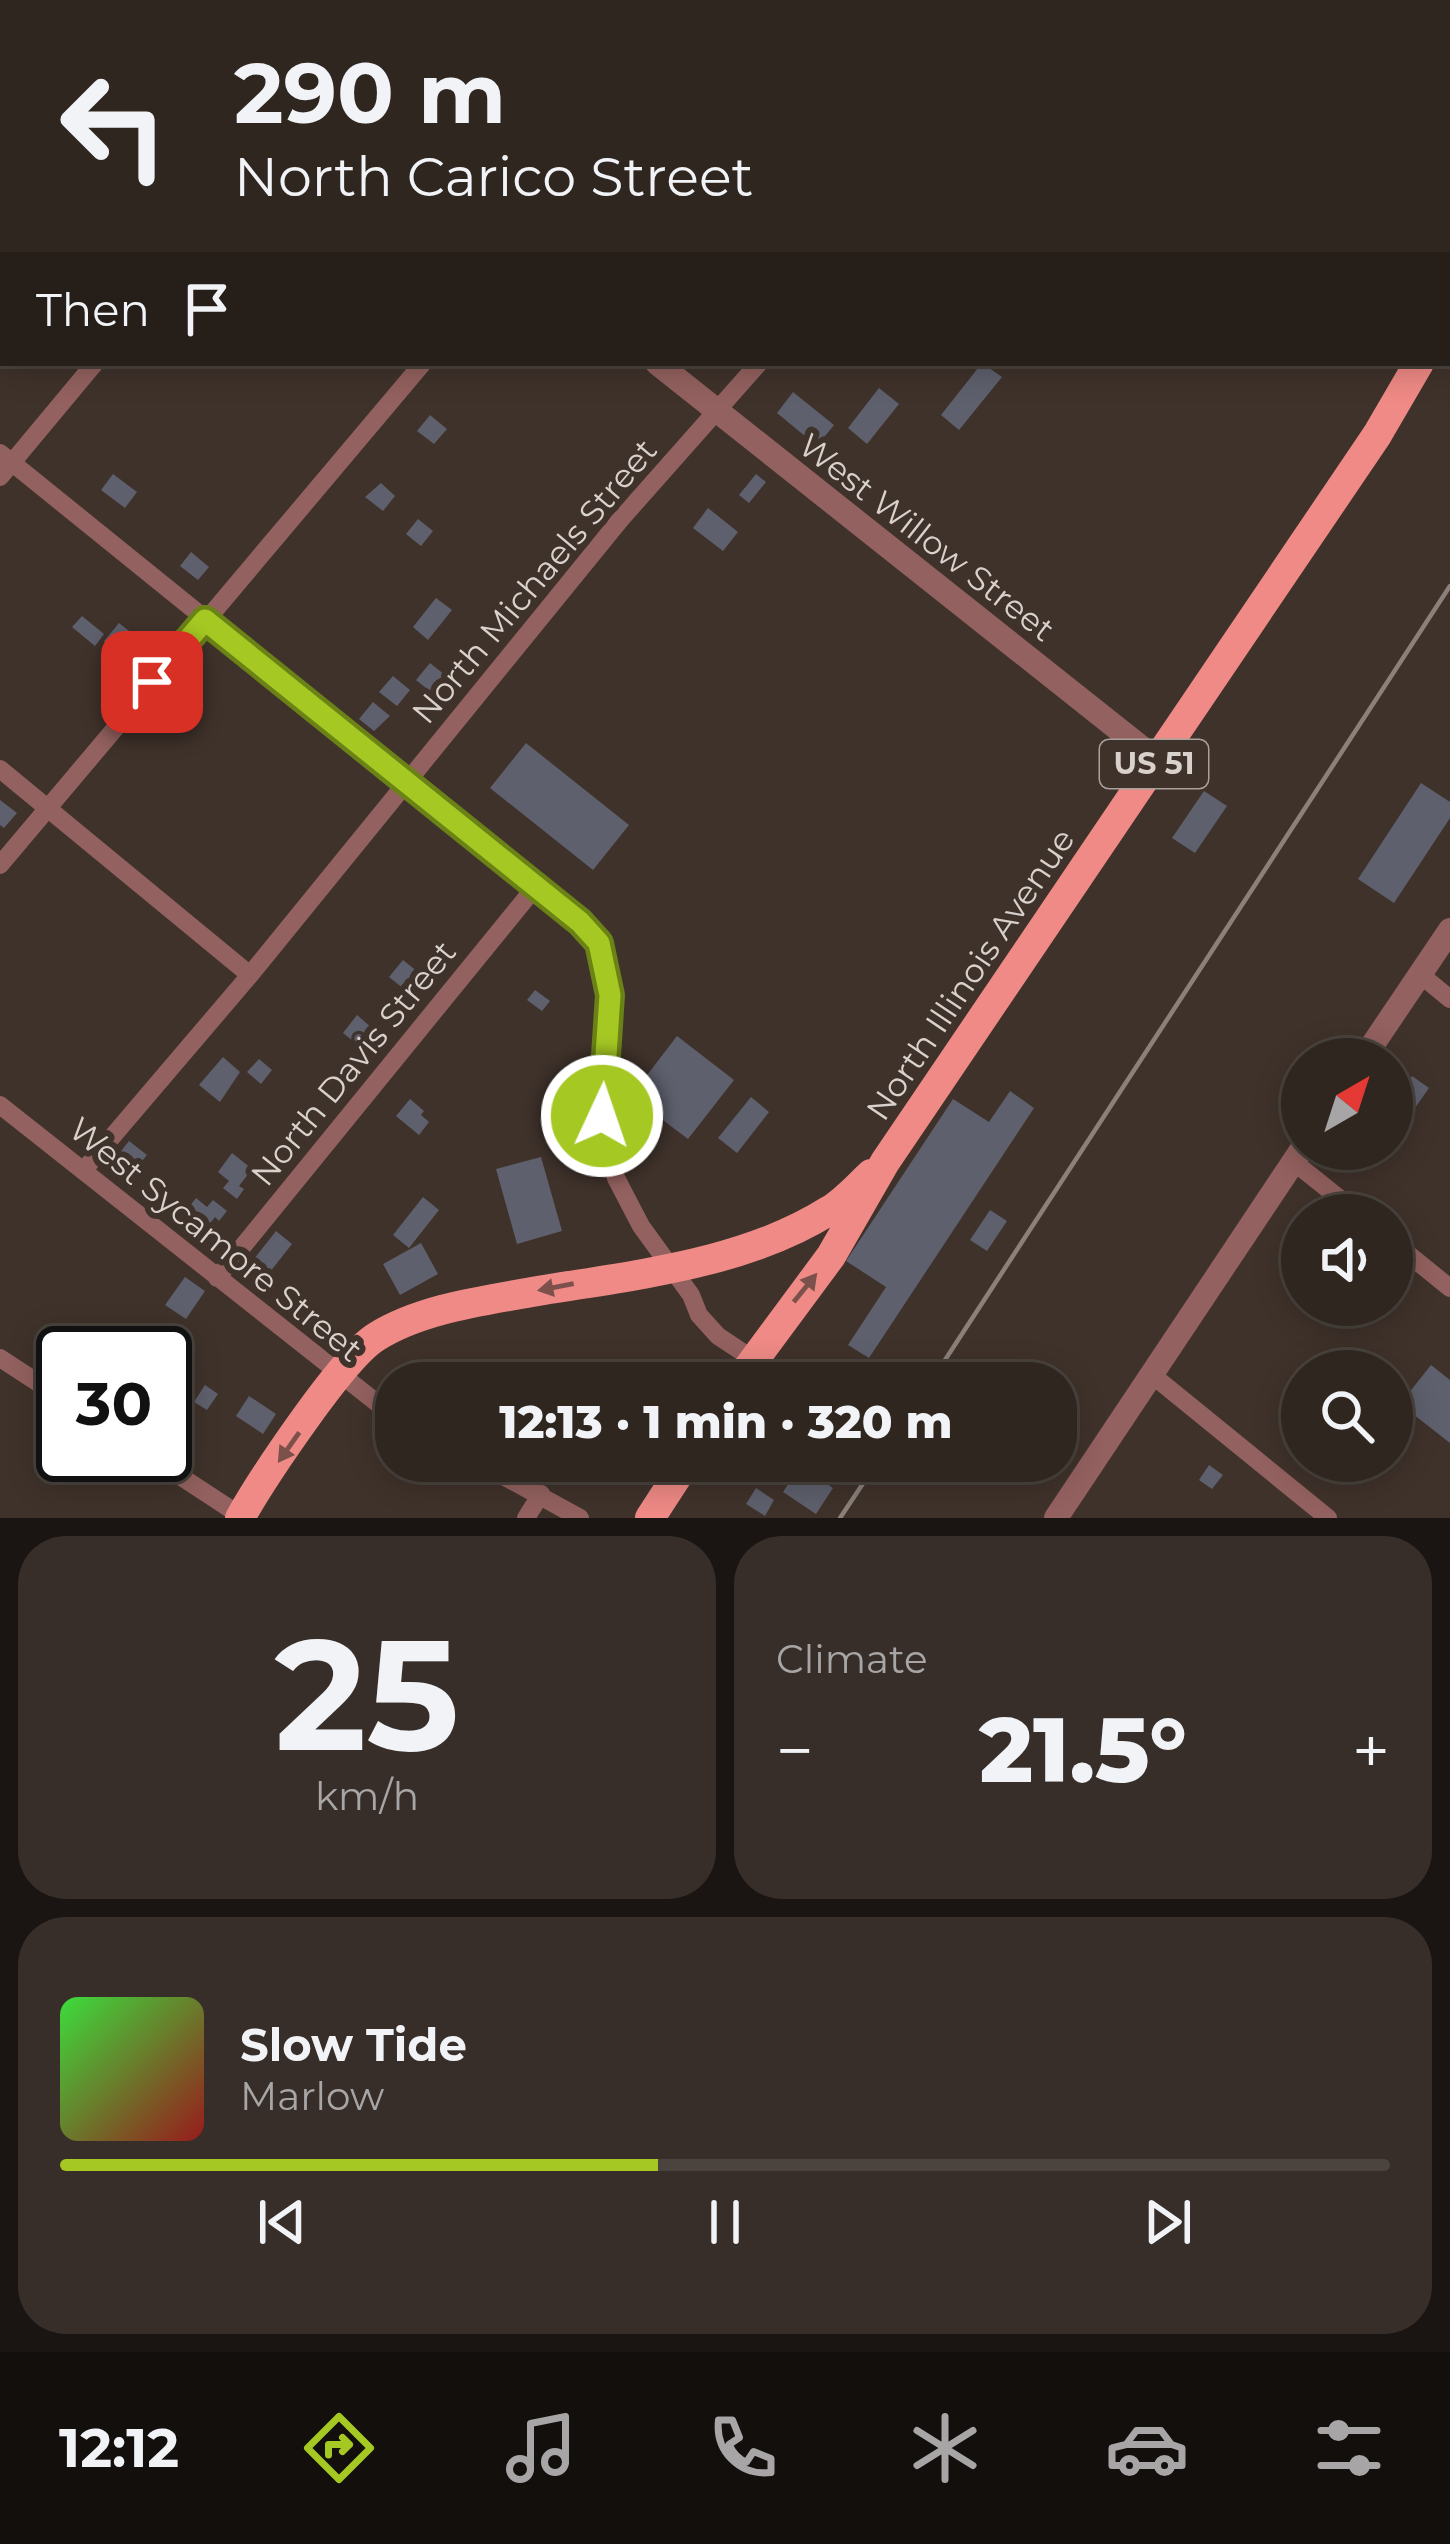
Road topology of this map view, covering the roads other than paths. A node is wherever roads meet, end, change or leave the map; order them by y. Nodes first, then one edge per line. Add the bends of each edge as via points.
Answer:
1 (91, 366) edge
2 (420, 366) edge
3 (661, 366) edge
4 (756, 366) edge
5 (1417, 366) edge
6 (718, 411) junction
7 (4, 464) edge
8 (205, 620) junction
9 (1157, 760) junction
10 (0, 769) edge
11 (406, 782) junction
12 (47, 806) junction
13 (0, 865) edge
14 (536, 886) junction
15 (1450, 930) edge
16 (250, 975) junction
17 (1420, 975) junction
18 (1450, 999) edge
19 (1378, 1038) edge
20 (0, 1105) edge
21 (885, 1162) junction
22 (1288, 1170) edge
23 (1314, 1170) edge
24 (83, 1171) junction
25 (1338, 1194) edge
26 (1413, 1258) edge
27 (671, 1266) junction
28 (217, 1278) junction
29 (1450, 1288) edge
30 (0, 1358) edge
31 (739, 1362) edge
32 (752, 1362) edge
33 (1151, 1374) junction
34 (338, 1376) junction
35 (36, 1381) edge
36 (375, 1403) edge
37 (188, 1482) edge
38 (517, 1482) edge
39 (673, 1482) edge
40 (541, 1494) junction
41 (240, 1517) edge
42 (526, 1518) edge
43 (580, 1518) edge
44 (650, 1518) edge
45 (1055, 1518) edge
46 (1328, 1518) edge

1 - 7 street
2 - 8 street
3 - 6 street, West Willow Street
4 - 6 street, North Michaels Street
5 - 9 main road, North Illinois Avenue / US 51
6 - 9 street, West Willow Street
6 - 11 street, North Michaels Street
7 - 8 street
8 - 11 street
8 - 12 street
9 - 21 main road, North Illinois Avenue / US 51
10 - 12 street
11 - 14 street
11 - 16 street, North Michaels Street
12 - 13 street
12 - 16 street
14 - 27 street via 599,943 610,995 602,1116 616,1178
14 - 28 street, North Davis Street
15 - 17 street
16 - 24 street, North Michaels Street
17 - 18 street
17 - 19 street
20 - 24 street, West Sycamore Street
21 - 27 main road, US 51 via 834,1208 793,1231
32 -> 21 main road, North Illinois Avenue / US 51 via 831,1256
22 - 33 street
23 - 25 street
24 - 28 street, West Sycamore Street
26 - 29 street
27 - 31 street
27 -> 34 main road, US 51 via 443,1310 379,1335
28 - 34 street, West Sycamore Street
30 - 35 street
33 - 45 street
33 - 46 street
34 - 36 street, West Sycamore Street
34 -> 41 main road, US 51
37 - 41 street
38 - 40 street
39 - 44 main road
40 - 42 street
40 - 43 street

